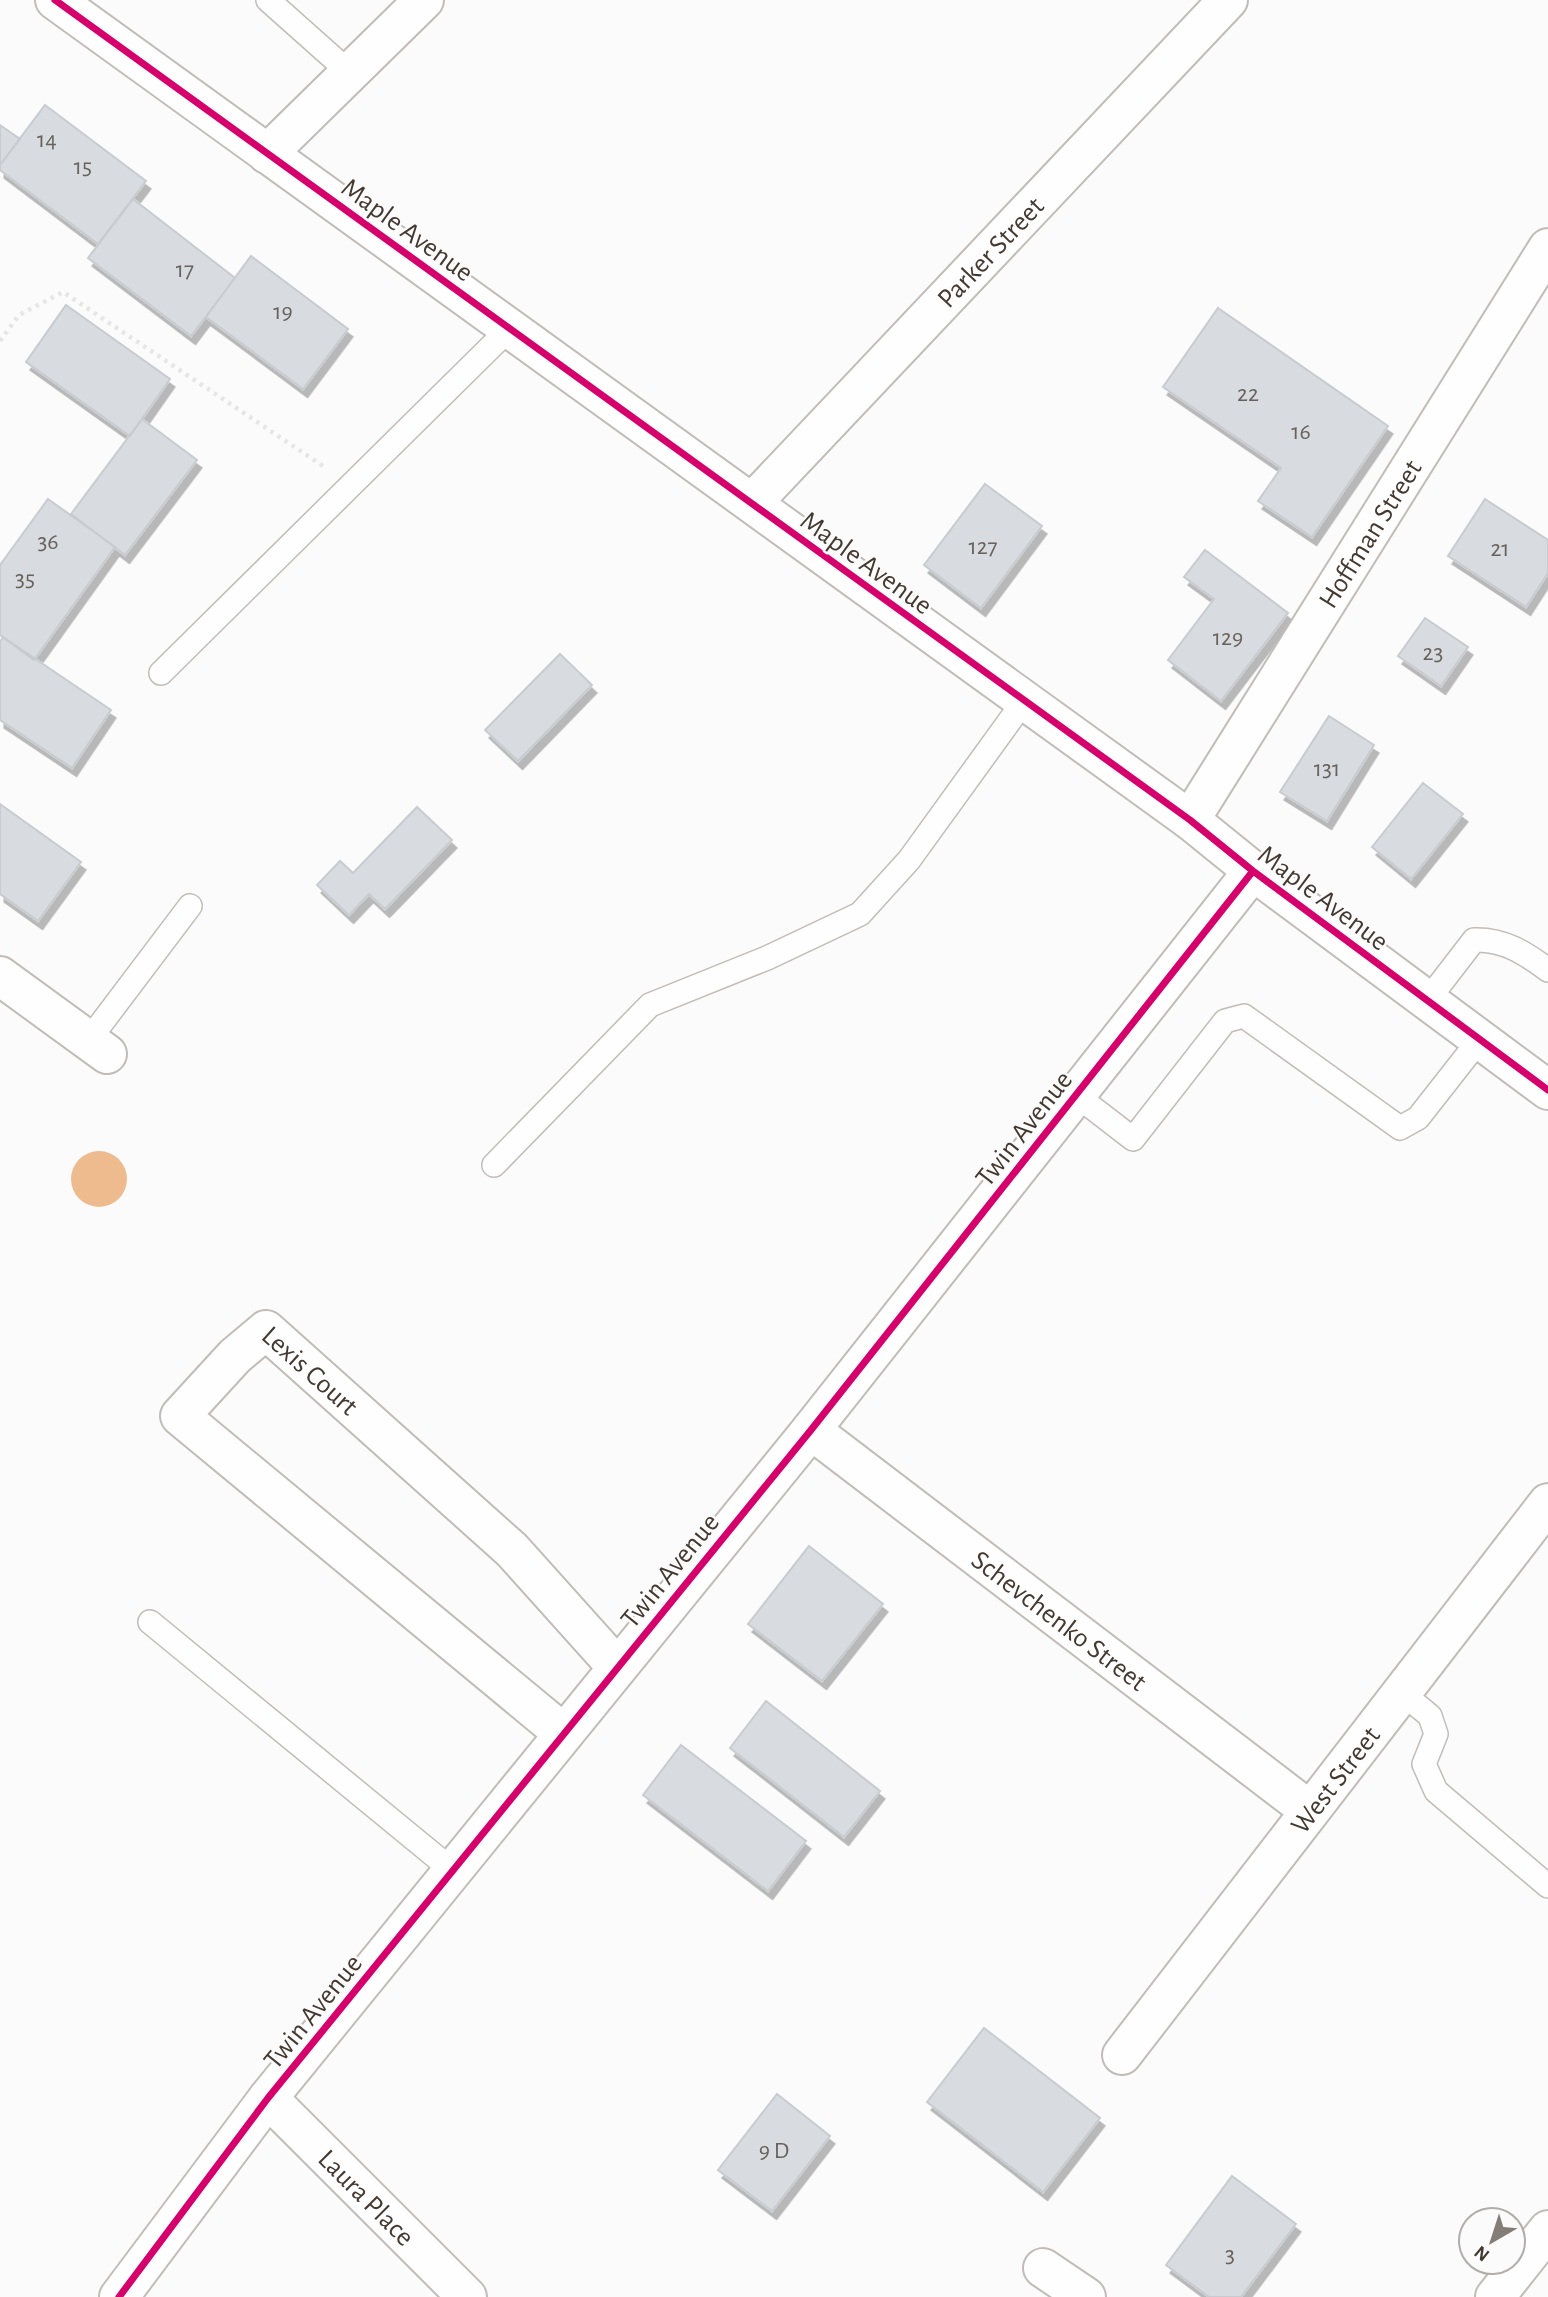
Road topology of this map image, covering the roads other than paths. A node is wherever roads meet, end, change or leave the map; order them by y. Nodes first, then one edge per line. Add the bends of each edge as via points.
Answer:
1 (55, 0) edge
2 (268, 0) edge
3 (1228, 0) edge
4 (408, 5) edge
5 (350, 73) junction
6 (267, 154) junction
7 (1548, 248) edge
8 (510, 328) junction
9 (752, 503) junction
10 (162, 673) dead end
11 (1024, 701) junction
12 (1190, 820) junction
13 (1254, 871) junction
14 (190, 906) dead end
15 (1548, 970) edge
16 (0, 976) edge
17 (1427, 1000) junction
18 (1480, 1039) junction
19 (98, 1047) joint
20 (1548, 1090) edge
21 (1076, 1095) junction
22 (494, 1165) dead end
23 (811, 1430) junction
24 (1548, 1503) edge
25 (150, 1622) dead end
26 (617, 1667) junction
27 (1401, 1692) junction
28 (563, 1733) junction
29 (1309, 1810) junction
30 (452, 1870) junction
31 (1548, 1886) edge
32 (1122, 2055) dead end
33 (268, 2098) junction
34 (1548, 2230) edge
35 (1043, 2268) dead end
36 (119, 2297) edge
37 (467, 2297) edge
38 (1086, 2297) edge
39 (1495, 2297) edge

1 - 6 street, Maple Avenue
2 - 5 lane
3 - 9 street, Parker Street
4 - 5 street
5 - 6 street
6 - 8 street, Maple Avenue
7 - 12 street, Hoffman Street
8 - 9 street, Maple Avenue
8 - 10 lane
9 - 11 street, Maple Avenue
11 - 12 street, Maple Avenue
11 - 22 lane via 909,860 860,914 650,1005
12 - 13 street, Maple Avenue
13 - 17 street, Maple Avenue
13 - 21 street, Twin Avenue
14 - 19 lane
15 - 17 lane via 1523,952 1493,940 1474,940
16 - 19 street
17 - 18 street, Maple Avenue
18 - 20 street, Maple Avenue
18 - 21 lane via 1418,1118 1400,1128 1244,1016 1224,1021 1133,1139
21 - 23 street, Twin Avenue
23 - 26 street, Twin Avenue
23 - 29 street, Schevchenko Street
24 - 27 street, West Street
25 - 30 lane
26 - 28 street, Twin Avenue
26 - 28 street, Lexis Court via 512,1550 266,1331 235,1356 180,1416
27 - 29 street, West Street
27 - 31 lane via 1430,1716 1436,1734 1424,1764 1436,1791
28 - 30 street, Twin Avenue
29 - 32 street, West Street
30 - 33 street, Twin Avenue
33 - 36 street, Twin Avenue
33 - 37 street, Laura Place
34 - 39 street
35 - 38 street

